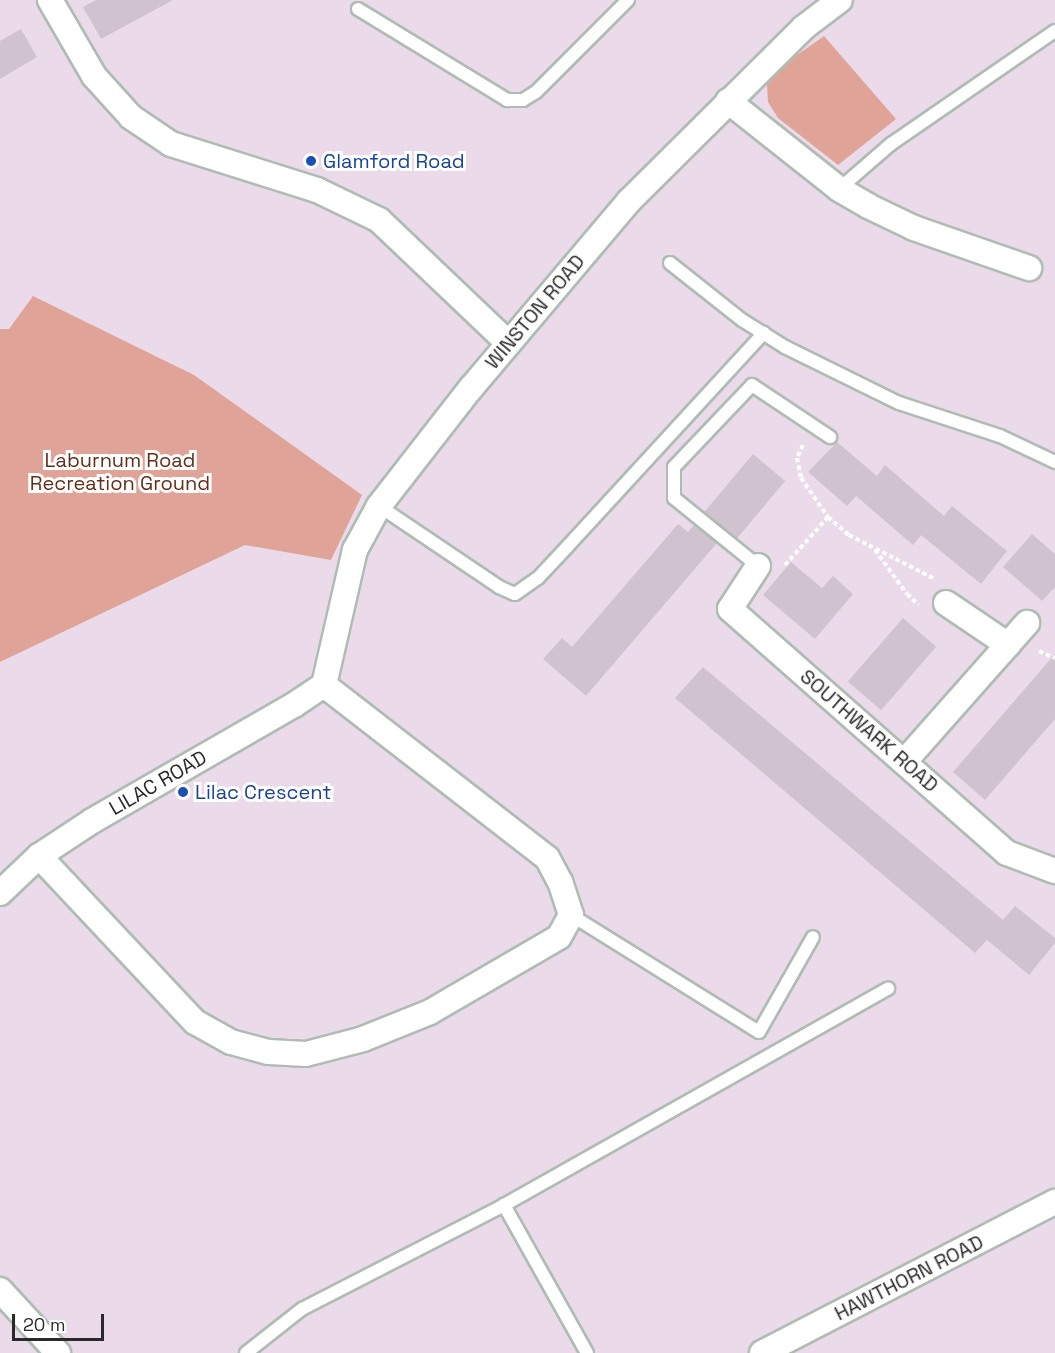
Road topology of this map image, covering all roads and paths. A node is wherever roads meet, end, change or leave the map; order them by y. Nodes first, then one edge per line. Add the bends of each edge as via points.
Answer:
1 (50, 0) edge
2 (627, 0) edge
3 (840, 0) edge
4 (358, 9) dead end
5 (1055, 31) edge
6 (728, 100) junction
7 (839, 189) junction
8 (670, 263) dead end
9 (1029, 268) dead end
10 (764, 333) junction
11 (508, 343) junction
12 (813, 426) junction
13 (830, 437) dead end
14 (1055, 462) edge
15 (379, 506) junction
16 (828, 518) junction
17 (875, 550) junction
18 (758, 566) junction
19 (946, 603) junction
20 (1027, 623) dead end
21 (1008, 645) junction
22 (324, 685) junction
23 (904, 762) junction
24 (39, 856) junction
25 (1055, 871) edge
26 (0, 893) edge
27 (571, 915) junction
28 (813, 936) dead end
29 (888, 989) dead end
30 (1055, 1202) edge
31 (504, 1205) junction
32 (0, 1290) edge
33 (58, 1353) edge
34 (246, 1353) edge
35 (587, 1353) edge
36 (762, 1353) edge

1 - 11 street via 94,76 131,117 171,144 317,190 379,220
2 - 4 lane via 536,92 523,100 507,100
3 - 6 street, WINSTON ROAD via 803,28
5 - 7 lane via 891,144
6 - 7 street
6 - 11 street, WINSTON ROAD via 629,201
7 - 9 street via 914,228
8 - 10 lane
10 - 14 lane via 899,403 1000,436
10 - 15 lane via 545,570 515,594
11 - 15 street, WINSTON ROAD
12 - 13 lane
12 - 16 path via 797,458 801,478
12 - 18 lane via 752,384 674,468 674,498
15 - 22 street, WINSTON ROAD via 355,550
16 - 17 path
16 - 18 path via 775,576
17 - 19 path via 957,591
17 - 19 path via 907,594 933,617
18 - 23 street, SOUTHWARK ROAD via 730,609
19 - 21 street
20 - 21 street
21 - 23 street
22 - 24 street, LILAC ROAD
22 - 27 street via 547,858
23 - 25 street, SOUTHWARK ROAD via 1007,853
24 - 26 street, LILAC ROAD
24 - 27 street via 195,1022 231,1042 269,1052 306,1054 363,1039 430,1012 559,937
27 - 28 lane via 759,1032
29 - 31 lane
30 - 36 street, HAWTHORN ROAD
31 - 34 lane via 302,1309
31 - 35 lane
32 - 33 street

